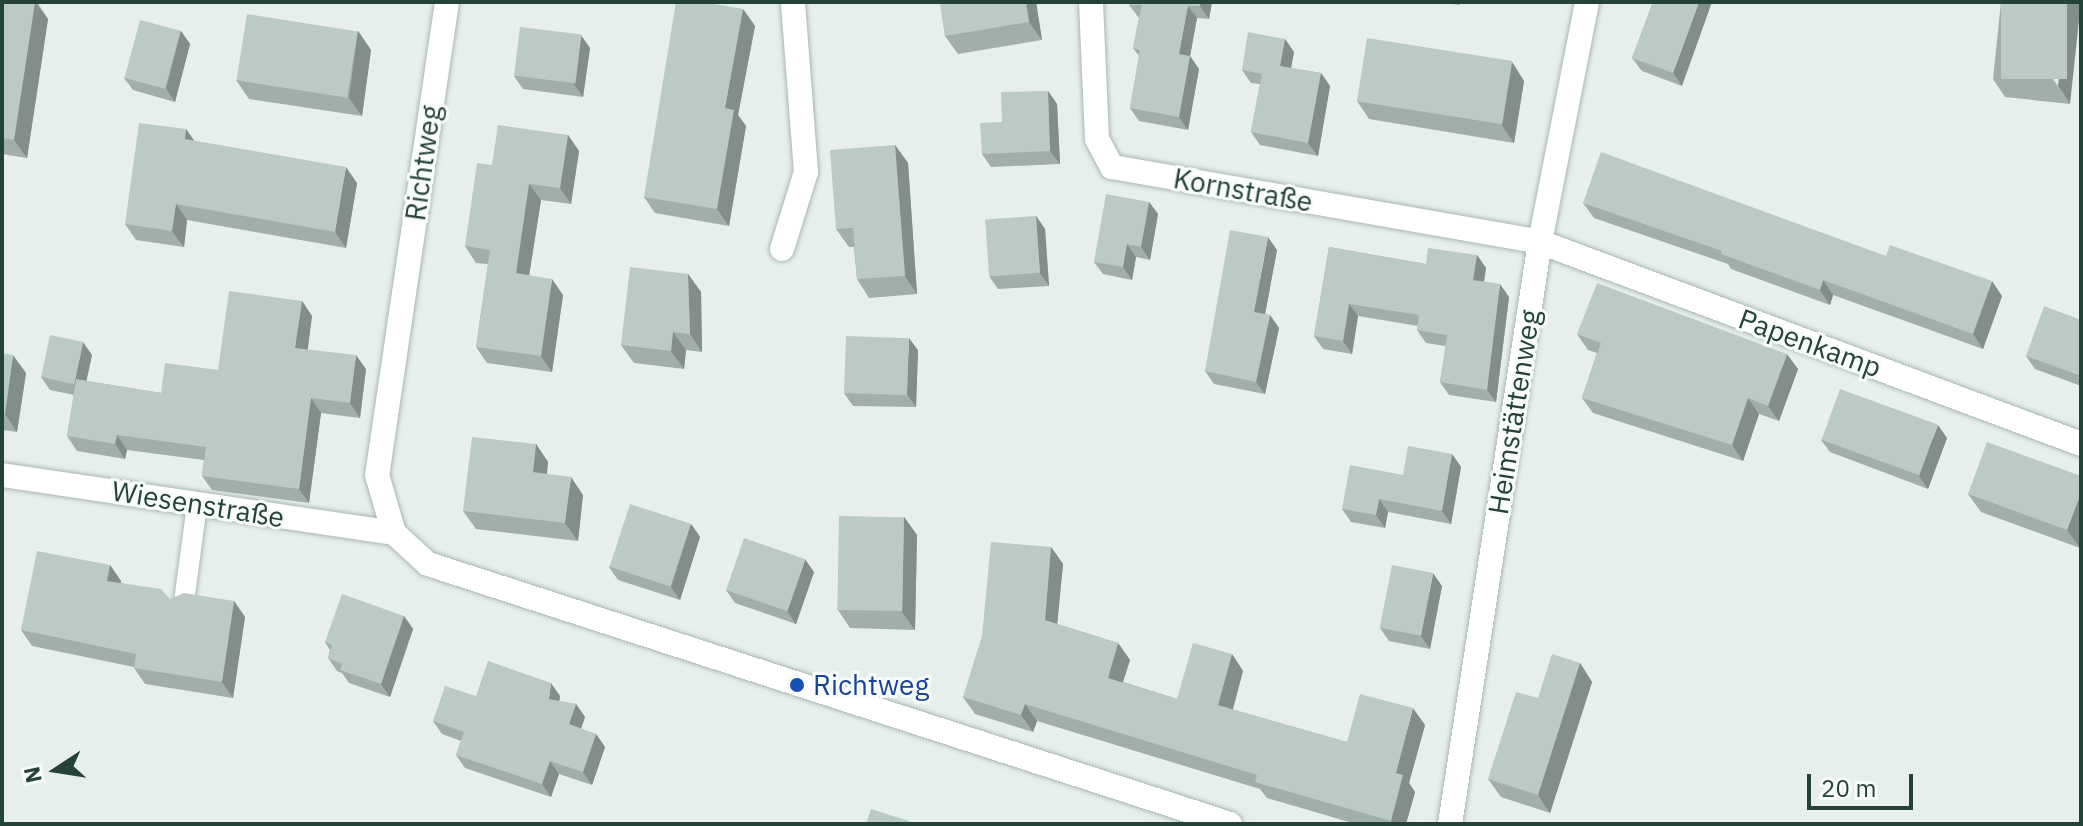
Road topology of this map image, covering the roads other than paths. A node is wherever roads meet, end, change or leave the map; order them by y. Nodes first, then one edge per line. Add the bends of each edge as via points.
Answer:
1 (447, 2) edge
2 (793, 2) edge
3 (1091, 2) edge
4 (1587, 2) edge
5 (1540, 242) junction
6 (782, 249) dead end
7 (2081, 444) edge
8 (2, 475) edge
9 (197, 504) junction
10 (394, 533) junction
11 (184, 602) edge
12 (1230, 824) edge
13 (1450, 824) edge

1 - 10 street, Richtweg via 377,475
2 - 6 street via 806,172
3 - 5 street, Kornstraße via 1097,139 1112,167
4 - 5 street, Heimstättenweg
5 - 7 street, Papenkamp
5 - 13 street, Heimstättenweg
8 - 9 street, Wiesenstraße
9 - 10 street, Wiesenstraße
9 - 11 lane
10 - 12 street via 428,564

